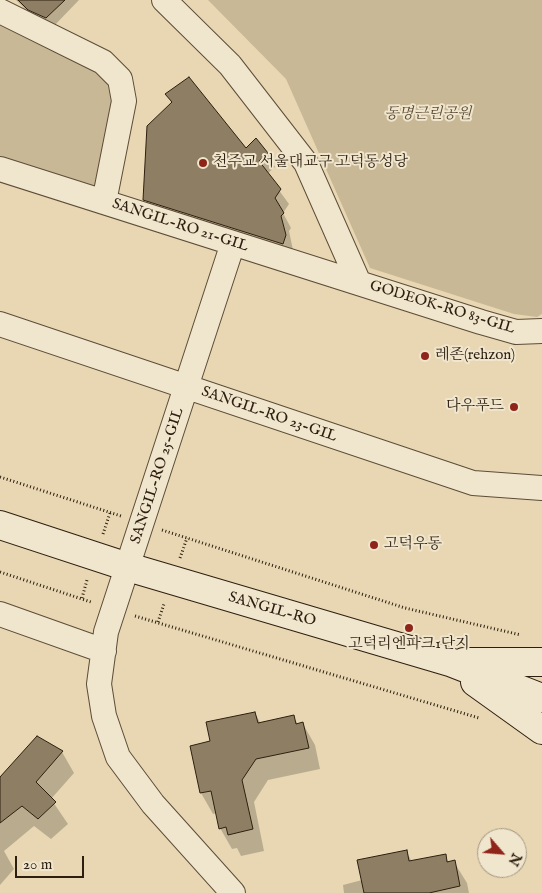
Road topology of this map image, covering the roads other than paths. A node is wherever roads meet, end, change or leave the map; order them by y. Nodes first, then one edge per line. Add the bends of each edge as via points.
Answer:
1 (164, 0) edge
2 (0, 11) edge
3 (0, 168) edge
4 (104, 202) junction
5 (234, 243) junction
6 (359, 283) junction
7 (0, 324) edge
8 (542, 331) edge
9 (187, 387) junction
10 (542, 488) edge
11 (0, 525) edge
12 (128, 567) junction
13 (0, 614) edge
14 (104, 651) junction
15 (450, 662) junction
16 (542, 662) edge
17 (542, 698) edge
18 (542, 730) edge
19 (233, 893) edge

1 - 6 street, GODEOK-RO 83-GIL via 230,65 306,163
2 - 4 street via 103,62 120,79 124,101
3 - 4 street, SANGIL-RO 21-GIL
4 - 5 street, SANGIL-RO 21-GIL
5 - 6 street, SANGIL-RO 21-GIL
5 - 9 street, SANGIL-RO 25-GIL
6 - 8 street, GODEOK-RO 83-GIL via 516,332
7 - 9 street, SANGIL-RO 23-GIL
9 - 10 street, SANGIL-RO 23-GIL via 473,483
9 - 12 street, SANGIL-RO 25-GIL
11 - 12 main road, SANGIL-RO
12 - 14 street, SANGIL-RO 25-GIL via 106,632
12 - 15 main road, SANGIL-RO
13 - 14 street
14 - 19 street, SANGIL-RO 25-GIL via 99,684 104,716 118,756 153,804
15 - 16 main road
15 - 17 main road, SANGIL-RO
15 - 18 main road

